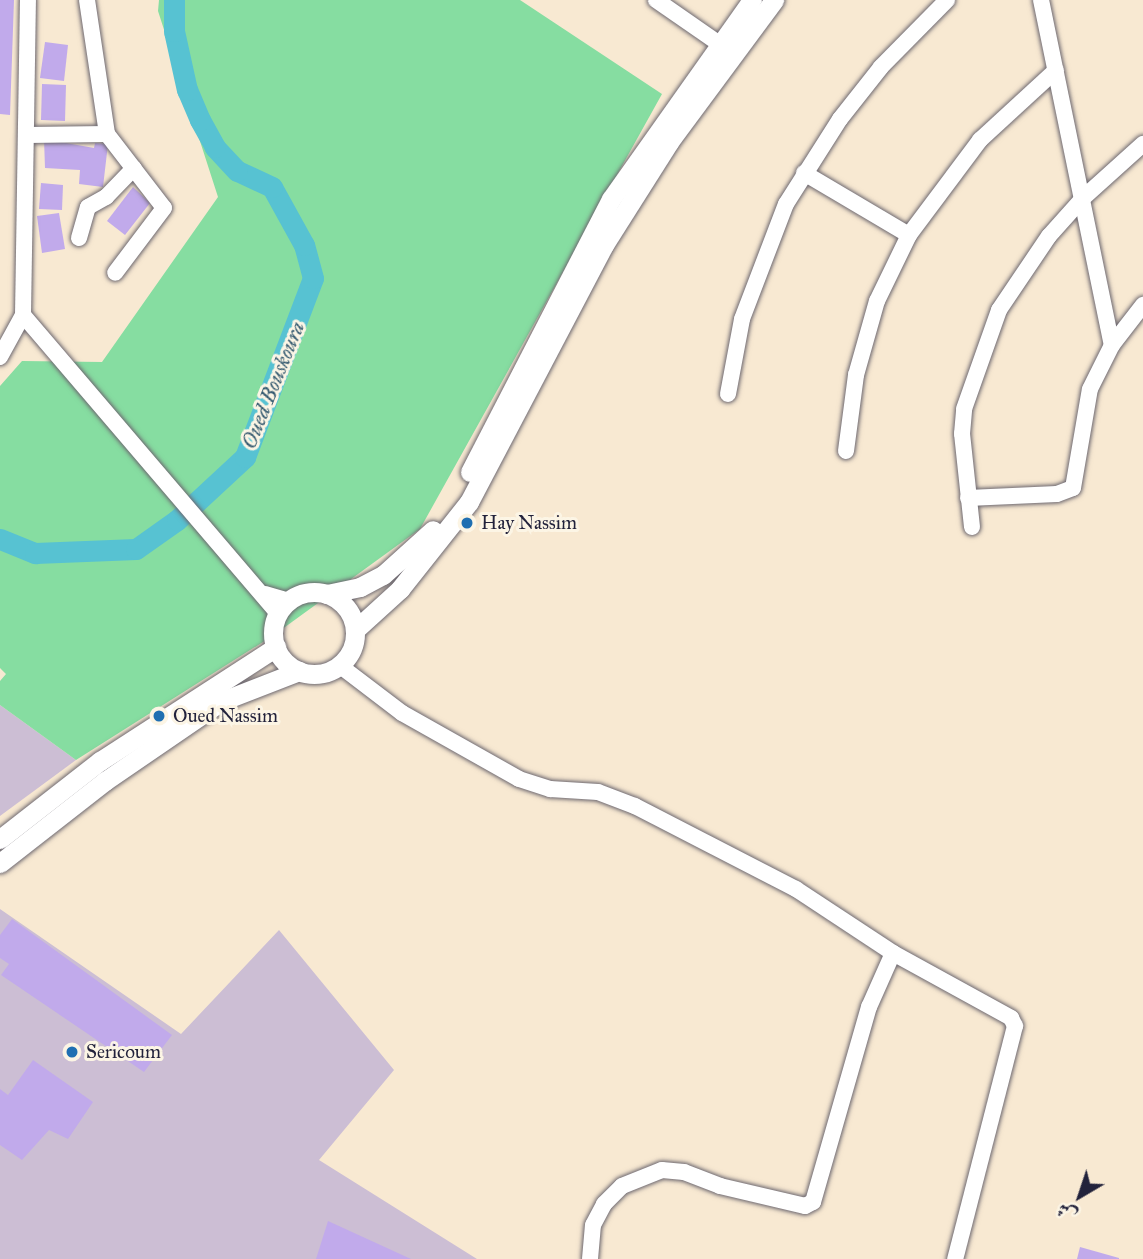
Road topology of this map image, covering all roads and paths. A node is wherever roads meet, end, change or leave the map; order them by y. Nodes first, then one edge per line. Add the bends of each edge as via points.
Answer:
1 (28, 0) edge
2 (87, 0) edge
3 (656, 0) edge
4 (752, 0) edge
5 (774, 0) edge
6 (947, 0) edge
7 (1041, 0) edge
8 (718, 43) junction
9 (1056, 70) junction
10 (27, 135) junction
11 (107, 135) junction
12 (1143, 144) edge
13 (134, 168) junction
14 (804, 173) junction
15 (1083, 198) junction
16 (908, 235) junction
17 (79, 238) dead end
18 (115, 272) dead end
19 (1143, 304) edge
20 (23, 315) junction
21 (1112, 345) junction
22 (0, 357) edge
23 (728, 394) dead end
24 (846, 451) dead end
25 (968, 498) junction
26 (972, 527) dead end
27 (327, 594) junction
28 (284, 607) junction
29 (355, 630) junction
30 (276, 647) junction
31 (339, 665) junction
32 (299, 671) junction
33 (0, 839) edge
34 (0, 863) edge
35 (893, 953) junction
36 (590, 1259) edge
37 (955, 1259) edge

1 - 10 street
2 - 11 street
3 - 8 street
4 - 8 main road
5 - 29 main road via 669,142 604,245 463,511 400,589
6 - 14 street via 881,67
7 - 9 street
8 - 27 main road via 592,232 453,503 423,541 383,575 360,587
9 - 15 street
9 - 16 street via 980,140
10 - 11 street
10 - 20 street
11 - 13 street
12 - 15 street
13 - 17 street via 106,197 90,205
13 - 18 street via 164,208
14 - 16 street
14 - 23 street via 763,256 732,356
15 - 21 street
15 - 25 street via 1012,288 983,345 964,409
16 - 24 street via 877,301 859,363
19 - 21 street
20 - 22 street
20 - 28 street via 167,485 265,594
21 - 25 street via 1088,398 1073,488 1057,494
25 - 26 street
27 - 28 main road via 307,593
27 - 29 main road via 346,608
28 - 30 main road
29 - 31 main road via 352,650
30 - 32 main road via 285,662
30 - 33 main road via 100,761
31 - 32 main road via 316,674
31 - 35 street via 410,718 519,779 550,789 598,792 635,806 796,889
32 - 34 main road via 222,701 105,780
35 - 36 street via 871,1000 813,1202 805,1206 662,1170 622,1186 604,1204 593,1225
35 - 37 street via 1011,1018 1015,1026

